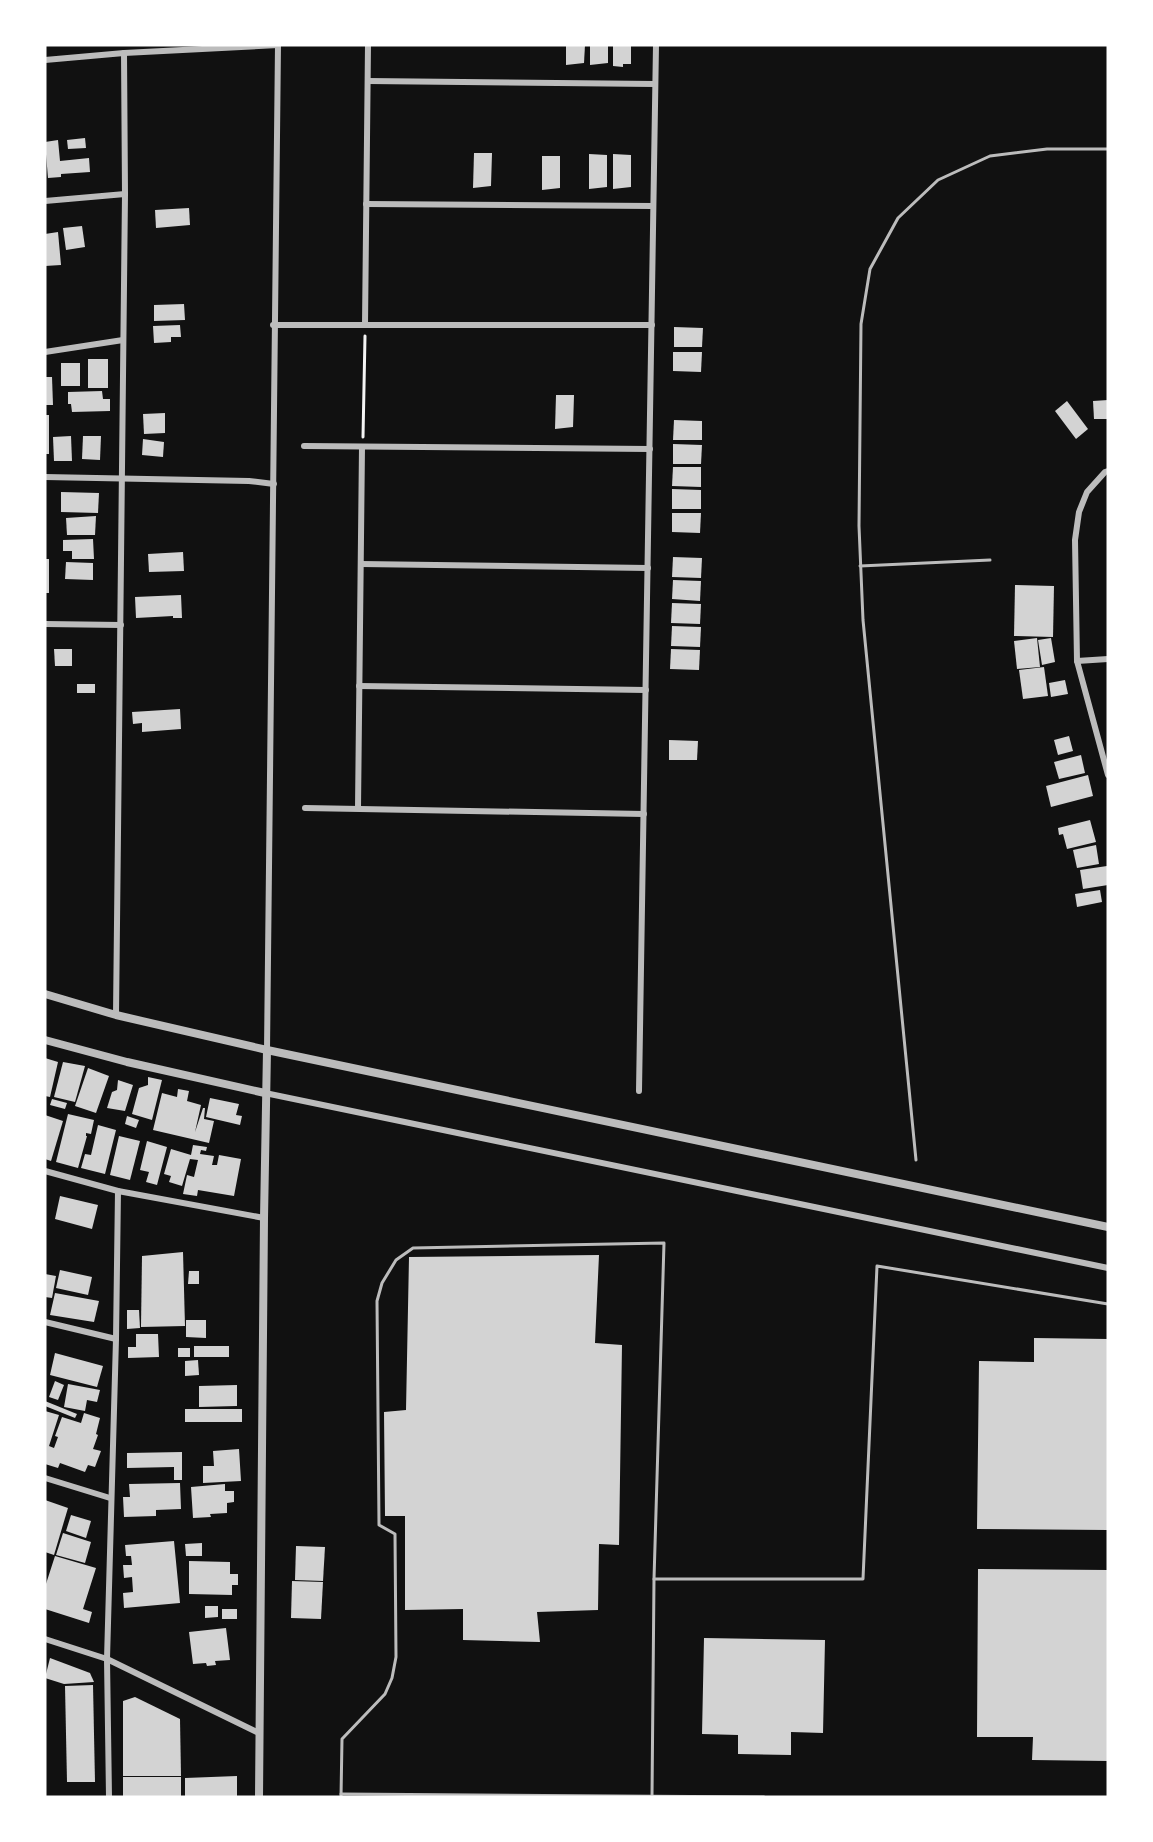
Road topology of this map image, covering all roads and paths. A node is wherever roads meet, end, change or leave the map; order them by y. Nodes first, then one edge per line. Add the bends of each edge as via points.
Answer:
1 (278, 45) edge
2 (368, 45) edge
3 (656, 45) edge
4 (124, 53) junction
5 (45, 60) edge
6 (368, 81) junction
7 (655, 84) junction
8 (1108, 149) edge
9 (125, 194) junction
10 (45, 201) edge
11 (366, 204) junction
12 (653, 206) junction
13 (273, 325) junction
14 (365, 325) junction
15 (652, 325) junction
16 (123, 340) junction
17 (45, 352) edge
18 (304, 446) dead end
19 (362, 447) junction
20 (650, 450) junction
21 (1106, 471) edge
22 (45, 477) edge
23 (122, 478) junction
24 (274, 484) junction
25 (990, 560) dead end
26 (361, 564) junction
27 (860, 566) junction
28 (648, 568) junction
29 (45, 624) edge
30 (121, 625) junction
31 (1108, 659) edge
32 (1077, 661) junction
33 (359, 686) junction
34 (646, 690) junction
35 (1108, 775) edge
36 (305, 808) dead end
37 (358, 808) junction
38 (644, 814) junction
39 (45, 994) edge
40 (116, 1015) junction
41 (45, 1040) edge
42 (267, 1050) junction
43 (639, 1091) dead end
44 (265, 1093) junction
45 (916, 1160) dead end
46 (45, 1172) edge
47 (118, 1191) junction
48 (264, 1218) junction
49 (1108, 1227) edge
50 (1108, 1268) edge
51 (1108, 1304) edge
52 (45, 1322) edge
53 (116, 1339) junction
54 (45, 1478) edge
55 (110, 1498) junction
56 (654, 1579) junction
57 (45, 1639) edge
58 (107, 1659) junction
59 (260, 1733) junction
60 (341, 1795) edge
61 (652, 1796) edge
62 (102, 1797) edge
63 (109, 1797) edge
64 (259, 1797) edge
65 (764, 1797) edge

1 - 4 street
1 - 13 street
2 - 6 street
3 - 7 street
4 - 5 street
4 - 9 street
6 - 7 street
6 - 11 street
7 - 12 street
8 - 27 lane via 1047,149 990,156 938,180 898,219 870,269 861,324
9 - 10 street
9 - 16 street
11 - 12 street
11 - 14 street
12 - 15 street
13 - 14 street
13 - 24 street
14 - 15 street
14 - 19 path
15 - 20 street
16 - 17 street
16 - 23 street
18 - 19 street
19 - 20 street
19 - 26 street
20 - 28 street
21 - 32 street via 1088,492 1079,512 1075,540
22 - 23 street
23 - 24 street
23 - 30 street
24 - 42 street
25 - 27 lane
26 - 28 street
26 - 33 street
27 - 45 lane
28 - 34 street
29 - 30 street
30 - 40 street
31 - 32 street
32 - 35 street
33 - 34 street
33 - 37 street
34 - 38 street
36 - 37 street
37 - 38 street
38 - 43 street
39 - 40 street
40 - 42 street
41 - 44 street
42 - 44 street
42 - 49 street
44 - 48 street
44 - 50 street
46 - 47 street
47 - 48 street
47 - 53 street
48 - 59 street
51 - 56 lane via 877,1266 863,1579
52 - 53 street
53 - 55 street
54 - 55 street
55 - 58 street
56 - 60 lane via 664,1243 413,1248 404,1254 382,1283 377,1301 379,1525 395,1534 396,1657 385,1694 342,1739
56 - 61 lane
57 - 58 street
58 - 59 street
58 - 63 street
59 - 64 street
60 - 61 lane
61 - 65 lane
62 - 63 street

